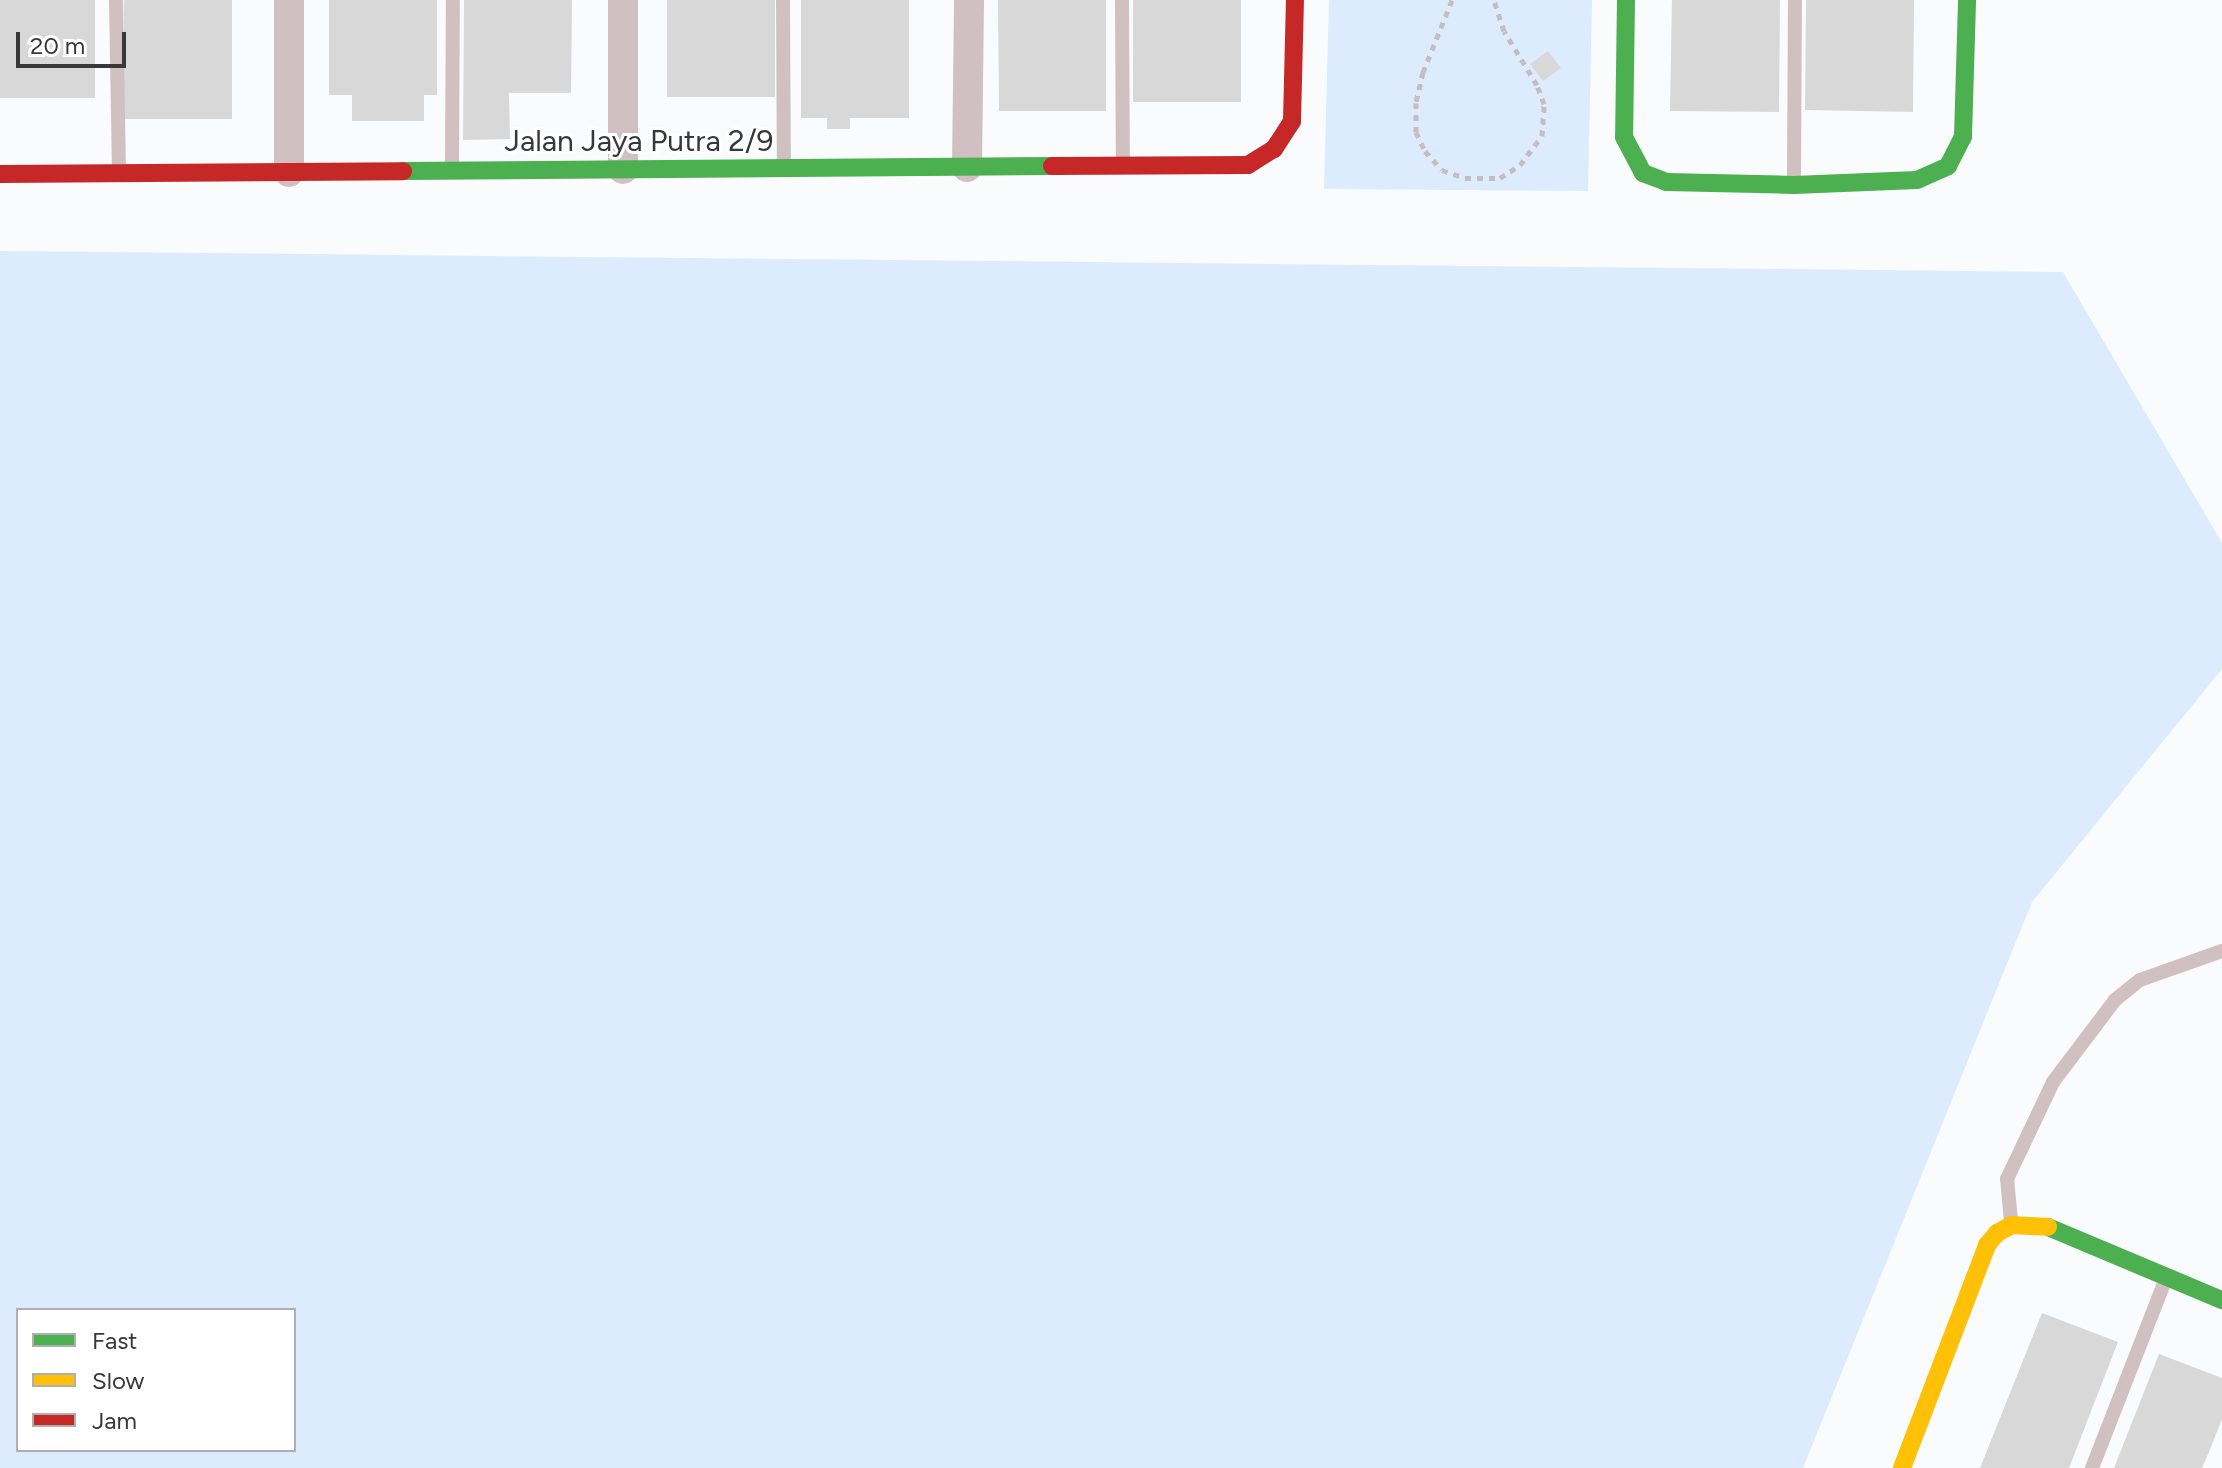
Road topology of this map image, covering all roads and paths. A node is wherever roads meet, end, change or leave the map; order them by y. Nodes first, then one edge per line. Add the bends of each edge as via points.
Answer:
1 (116, 0) edge
2 (289, 0) edge
3 (453, 0) edge
4 (623, 0) edge
5 (783, 0) edge
6 (969, 0) edge
7 (1122, 0) edge
8 (1295, 0) edge
9 (1452, 0) edge
10 (1494, 0) edge
11 (1626, 0) edge
12 (1795, 0) edge
13 (1967, 0) edge
14 (1123, 166) junction
15 (967, 167) junction
16 (784, 168) junction
17 (623, 169) junction
18 (452, 171) junction
19 (289, 172) junction
20 (119, 173) junction
21 (0, 174) edge
22 (1794, 185) junction
23 (2222, 951) edge
24 (2012, 1225) junction
25 (2166, 1277) junction
26 (2222, 1300) edge
27 (1902, 1468) edge
28 (2092, 1468) edge

1 - 20 lane
2 - 19 street
3 - 18 lane
4 - 17 street
5 - 16 lane
6 - 15 street
7 - 14 lane
8 - 14 street, Jalan Jaya Putra 2/9 via 1292,121 1274,149 1248,165
9 - 10 path via 1423,72 1416,132 1442,170 1465,178 1500,178 1520,165 1542,136 1544,104 1504,31
11 - 22 street via 1624,137 1643,173 1666,182
12 - 22 lane
13 - 22 street via 1963,137 1948,166 1917,180
14 - 15 street, Jalan Jaya Putra 2/9
15 - 16 street, Jalan Jaya Putra 2/9
16 - 17 street, Jalan Jaya Putra 2/9
17 - 18 street, Jalan Jaya Putra 2/9
18 - 19 street, Jalan Jaya Putra 2/9
19 - 20 street, Jalan Jaya Putra 2/9
20 - 21 street, Jalan Jaya Putra 2/9
23 - 24 lane via 2140,980 2115,1000 2053,1082 2007,1179
24 - 25 street via 2051,1227
24 - 27 street via 1987,1245
25 - 26 street
25 - 28 lane

